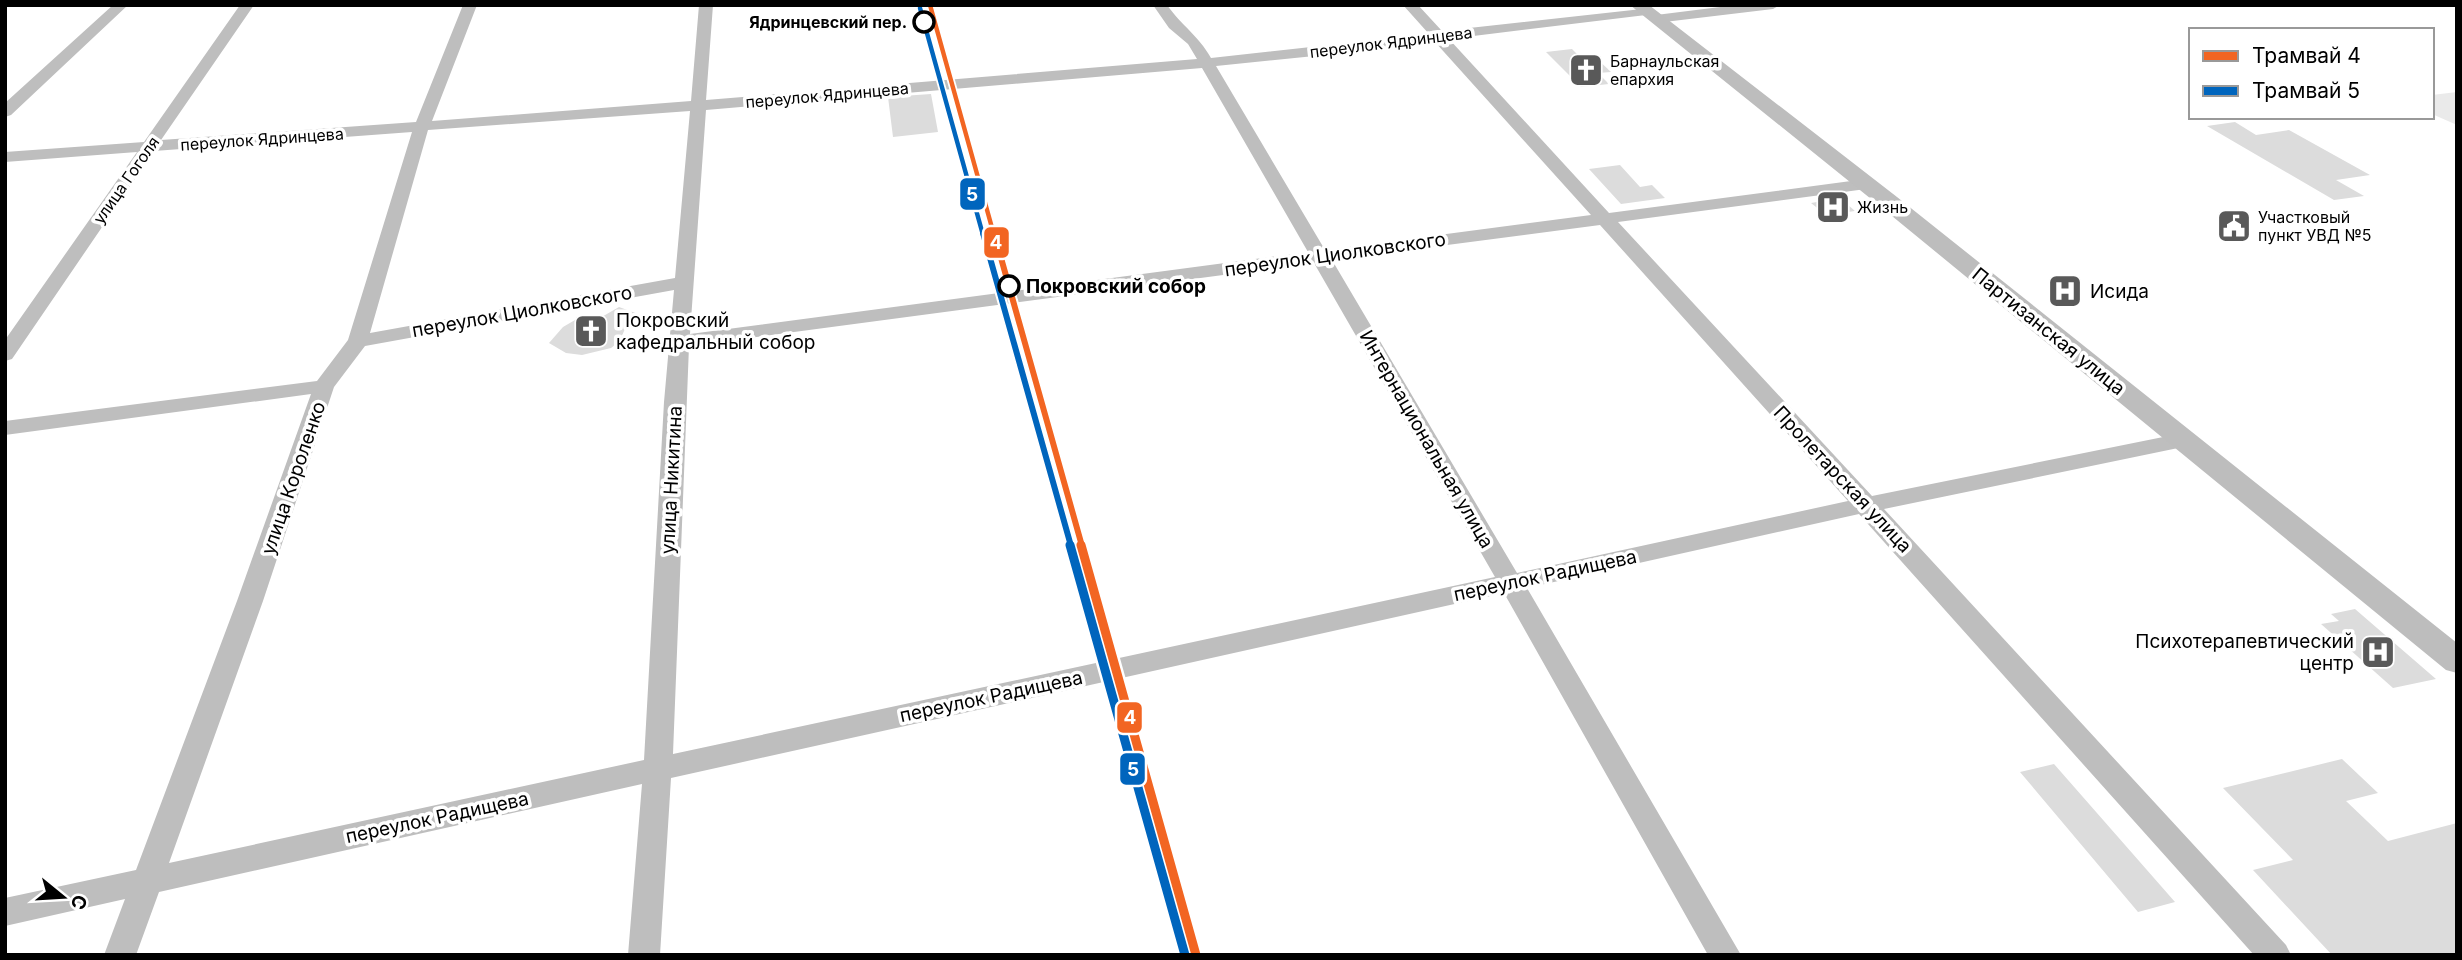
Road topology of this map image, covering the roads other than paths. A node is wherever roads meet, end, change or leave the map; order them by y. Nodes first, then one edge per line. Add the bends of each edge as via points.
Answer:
1 (121, 5) edge
2 (247, 5) edge
3 (470, 5) edge
4 (706, 5) edge
5 (1160, 5) edge
6 (1410, 5) edge
7 (1773, 5) edge
8 (1647, 12) edge
9 (1438, 36) junction
10 (1206, 62) junction
11 (699, 106) junction
12 (5, 112) edge
13 (421, 128) junction
14 (150, 146) junction
15 (5, 157) edge
16 (1866, 184) junction
17 (1606, 218) junction
18 (1322, 257) junction
19 (685, 282) junction
20 (358, 341) junction
21 (680, 341) junction
22 (5, 355) edge
23 (324, 386) junction
24 (5, 428) edge
25 (2183, 440) junction
26 (1867, 505) junction
27 (1511, 583) junction
28 (2457, 661) edge
29 (658, 768) junction
30 (149, 880) junction
31 (5, 912) edge
32 (120, 955) edge
33 (644, 955) edge
34 (1725, 955) edge
35 (2275, 955) edge

1 - 12 street
2 - 14 street, улица Гоголя
3 - 13 street, улица Короленко
4 - 11 street, улица Никитина
5 - 10 street, Интернациональная улица via 1194,41
6 - 9 street, Пролетарская улица
7 - 8 street, переулок Ядринцева
8 - 9 street, переулок Ядринцева
8 - 16 main road, Партизанская улица
9 - 10 street, переулок Ядринцева
9 - 17 street, Пролетарская улица
10 - 11 street, переулок Ядринцева
10 - 18 street, Интернациональная улица
11 - 13 street, переулок Ядринцева
11 - 19 street, улица Никитина
13 - 14 street, переулок Ядринцева
13 - 20 street, улица Короленко
14 - 15 street, переулок Ядринцева
14 - 22 street, улица Гоголя
16 - 17 street, переулок Циолковского
16 - 25 main road, Партизанская улица
17 - 18 street, переулок Циолковского
17 - 26 street, Пролетарская улица
18 - 21 street, переулок Циолковского
18 - 27 street, Интернациональная улица
19 - 20 street, переулок Циолковского
19 - 21 street, улица Никитина
20 - 23 street, улица Короленко
21 - 29 street, улица Никитина
23 - 24 street
23 - 30 street, улица Короленко
25 - 26 street, переулок Радищева
25 - 28 main road, Партизанская улица
26 - 27 street, переулок Радищева
26 - 35 street, Пролетарская улица
27 - 29 street, переулок Радищева
27 - 34 street, Интернациональная улица
29 - 30 street, переулок Радищева
29 - 33 street, улица Никитина
30 - 31 street, переулок Радищева
30 - 32 street, улица Короленко

